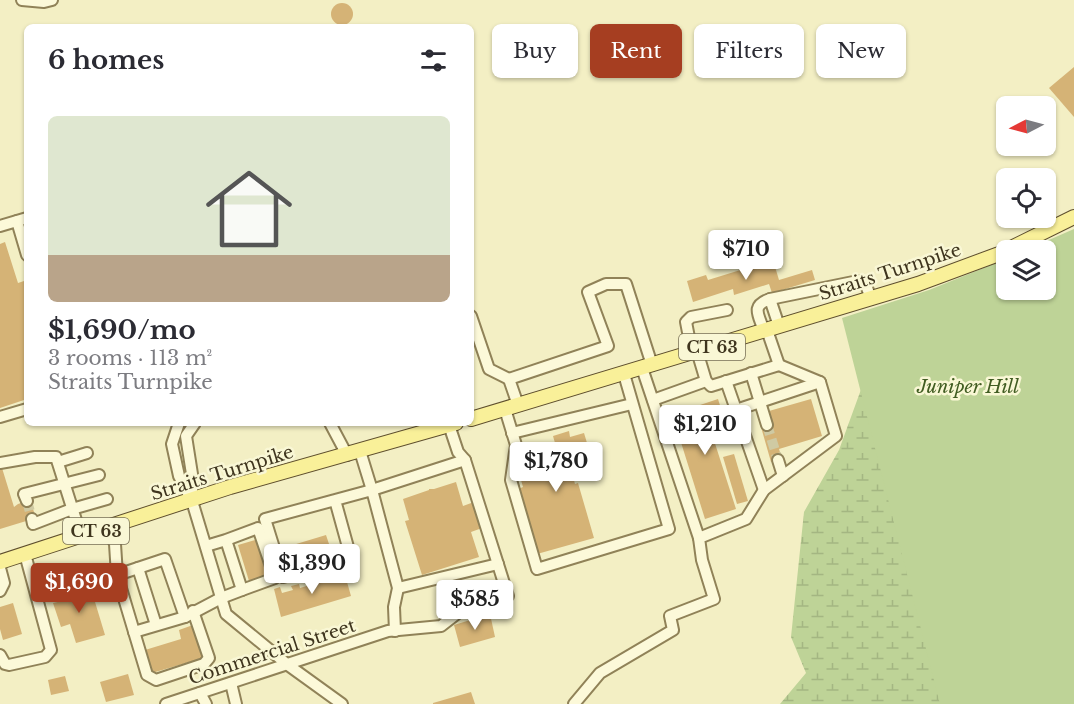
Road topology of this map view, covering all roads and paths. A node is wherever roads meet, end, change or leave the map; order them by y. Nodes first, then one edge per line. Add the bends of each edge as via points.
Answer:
1 (22, 0) edge
2 (52, 0) edge
3 (1074, 217) edge
4 (22, 219) edge
5 (0, 226) edge
6 (770, 299) junction
7 (871, 299) junction
8 (727, 310) dead end
9 (474, 325) edge
10 (770, 329) junction
11 (695, 352) junction
12 (779, 365) junction
13 (647, 367) junction
14 (624, 374) junction
15 (751, 374) junction
16 (509, 379) junction
17 (706, 381) junction
18 (726, 381) junction
19 (820, 382) junction
20 (653, 400) junction
21 (760, 401) junction
22 (632, 404) junction
23 (512, 407) junction
24 (24, 410) edge
25 (736, 410) junction
26 (0, 417) edge
27 (474, 418) edge
28 (767, 425) tunnel mouth
29 (177, 426) edge
30 (193, 426) edge
31 (332, 426) edge
32 (432, 426) edge
33 (453, 426) edge
34 (512, 433) junction
35 (87, 453) dead end
36 (353, 453) junction
37 (465, 460) junction
38 (778, 460) tunnel mouth
39 (58, 462) junction
40 (0, 463) edge
41 (99, 475) dead end
42 (783, 476) junction
43 (64, 484) junction
44 (372, 490) junction
45 (764, 490) junction
46 (26, 498) dead end
47 (107, 499) dead end
48 (335, 500) junction
49 (192, 501) junction
50 (72, 509) junction
51 (37, 520) dead end
52 (108, 527) junction
53 (81, 536) junction
54 (699, 538) junction
55 (226, 540) junction
56 (206, 546) junction
57 (25, 554) junction
58 (0, 562) edge
59 (498, 564) junction
60 (0, 568) edge
61 (138, 568) junction
62 (117, 575) junction
63 (398, 588) junction
64 (242, 590) junction
65 (0, 591) edge
66 (221, 598) junction
67 (189, 614) junction
68 (156, 626) junction
69 (392, 631) junction
70 (134, 632) junction
71 (0, 654) edge
72 (288, 665) junction
73 (231, 683) junction
74 (200, 693) junction
75 (166, 704) edge
76 (206, 704) edge
77 (236, 704) edge
78 (342, 704) edge
79 (574, 704) edge

1 - 2 street
3 - 7 main road, Straits Turnpike / CT 63 via 999,254
4 - 5 street
6 - 7 street via 858,281 866,285
6 - 10 street
6 - 10 street via 760,302 757,311
7 - 10 main road, Straits Turnpike / CT 63
8 - 11 street via 691,317 686,322
9 - 16 street via 489,369
10 - 11 main road, Straits Turnpike / CT 63
10 - 12 street
11 - 13 main road, Straits Turnpike / CT 63
11 - 17 street
12 - 15 street
12 - 19 street
13 - 14 main road, Straits Turnpike / CT 63
13 - 16 street via 626,284 606,285 588,292 608,346
13 - 20 street
14 - 22 street
14 - 23 main road, Straits Turnpike / CT 63
15 - 18 street
15 - 21 street
16 - 23 street
17 - 18 street via 711,386
17 - 20 street
18 - 25 street
19 - 21 street
19 - 42 street via 836,436
20 - 54 street
21 - 25 street
21 - 28 street
22 - 34 street
22 - 34 street via 669,529 537,569 511,480 516,445
23 - 27 main road, Straits Turnpike / CT 63
23 - 34 street
24 - 26 street
25 - 45 street
29 - 49 street via 172,444 179,476
30 - 49 street via 186,436
31 - 36 street
32 - 36 main road, Straits Turnpike / CT 63
33 - 37 street via 458,452
35 - 39 street
36 - 44 street
36 - 49 main road, Straits Turnpike / CT 63
37 - 44 street
37 - 59 street
38 - 42 street
39 - 40 street via 56,457 35,457
39 - 43 street
41 - 43 street
42 - 45 street
43 - 46 street
43 - 50 street
44 - 48 street
44 - 63 street
45 - 54 street via 746,519
47 - 50 street
48 - 48 street via 351,558 283,577 266,519
49 - 52 main road, Straits Turnpike / CT 63
49 - 56 street
50 - 51 street
50 - 53 street
52 - 53 main road, Straits Turnpike / CT 63
52 - 62 street via 115,544
53 - 57 main road, Straits Turnpike / CT 63
54 - 79 street via 714,599 670,616 673,630 600,673
55 - 56 street
55 - 64 street
55 - 64 street via 258,528 274,578
56 - 66 street
57 - 58 main road, Straits Turnpike / CT 63
57 - 71 street via 51,650 45,657 9,665
59 - 63 street
59 - 69 street, Commercial Street via 508,596 459,612 441,626
60 - 65 street via 4,583
61 - 62 street
61 - 67 street via 165,559
61 - 68 street
62 - 70 street
63 - 69 street
64 - 66 street
66 - 67 street
66 - 72 street via 226,614
67 - 68 street
67 - 70 street via 209,658 204,664 156,680 147,675
68 - 70 street
69 - 72 street, Commercial Street
72 - 73 street, Commercial Street
72 - 78 street
73 - 74 street, Commercial Street
73 - 77 street
74 - 75 street, Commercial Street
74 - 76 street

